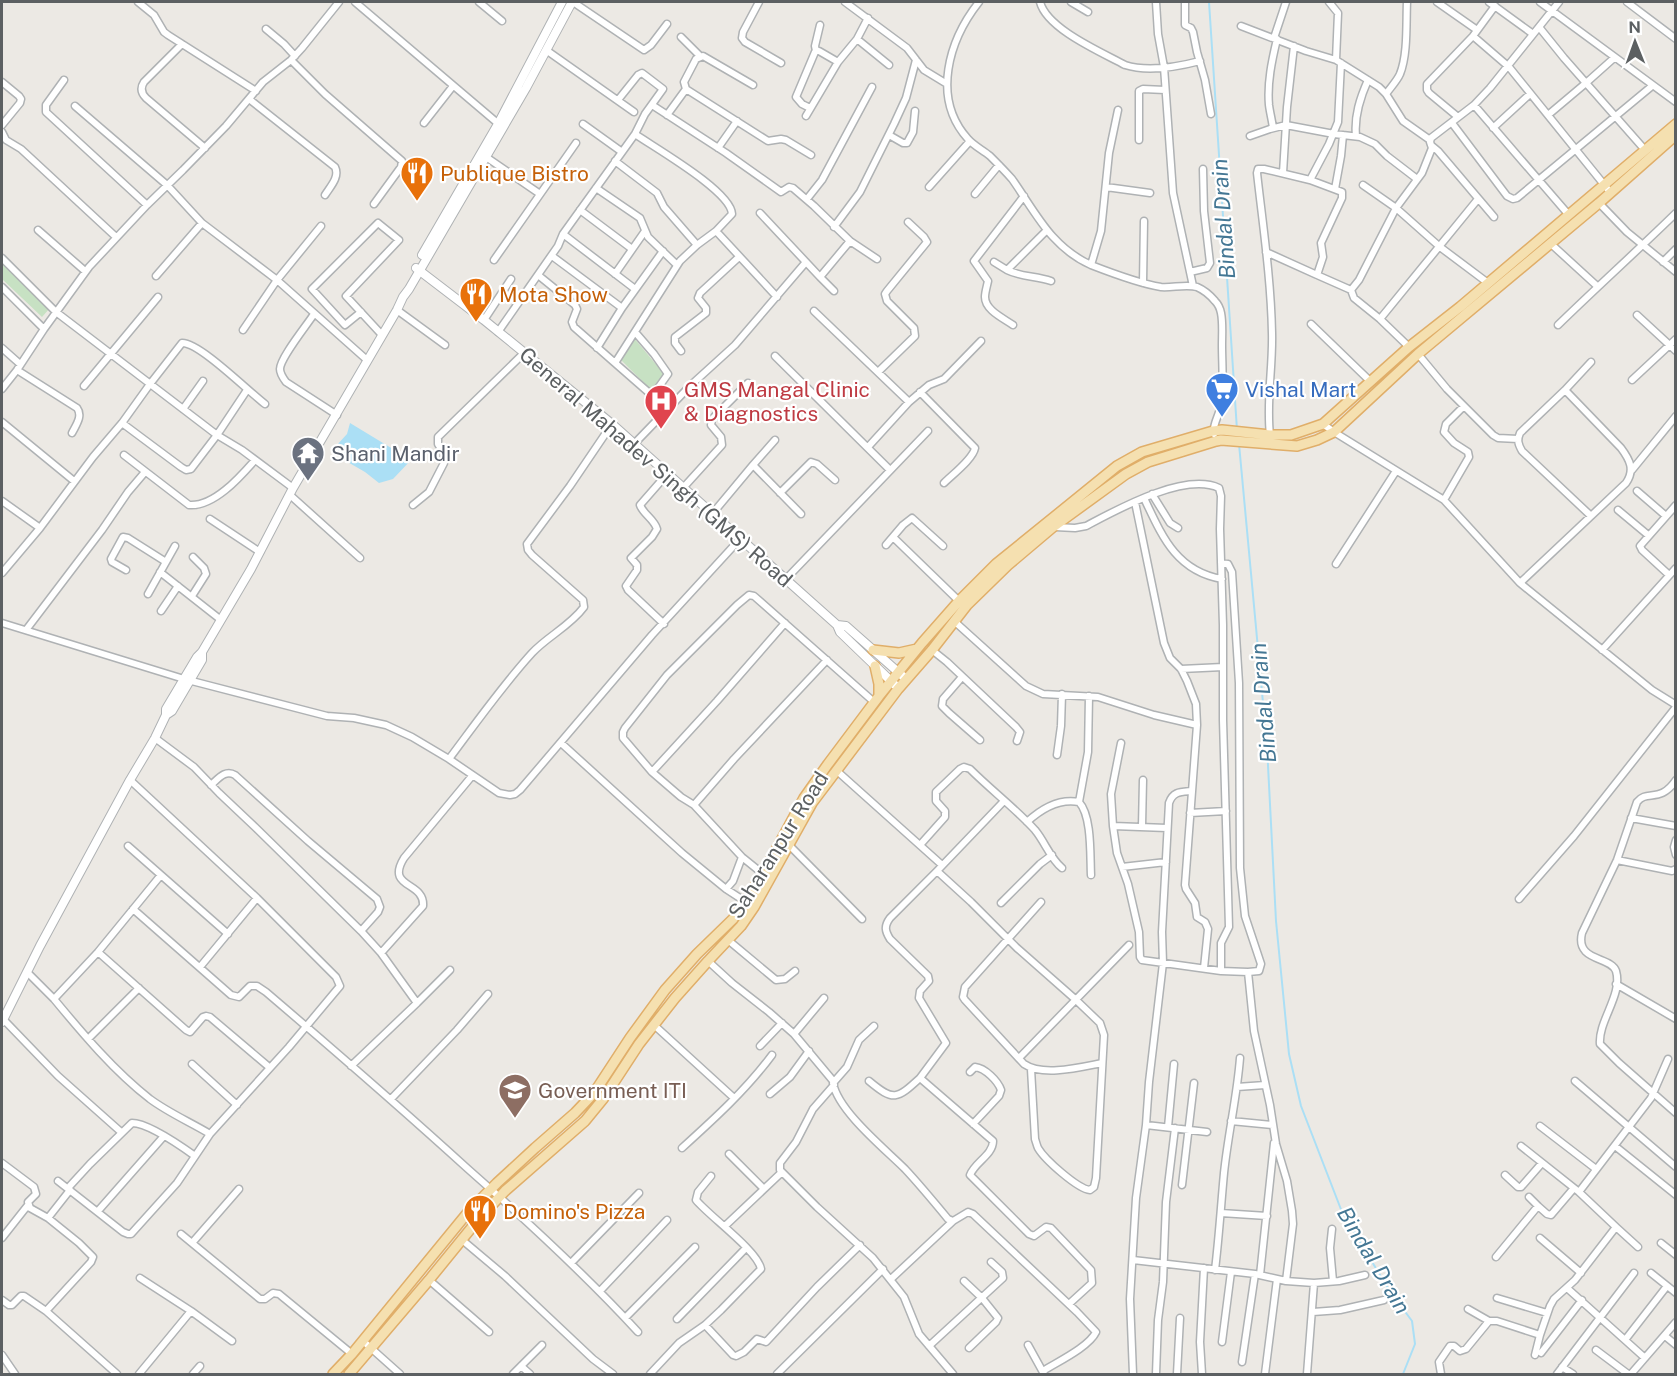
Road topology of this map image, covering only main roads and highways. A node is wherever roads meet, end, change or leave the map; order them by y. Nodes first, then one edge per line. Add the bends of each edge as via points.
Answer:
1 (1676, 124) edge
2 (1676, 135) edge
3 (1270, 439) junction
4 (1048, 526) junction
5 (917, 649) junction
6 (873, 650) road end
7 (875, 666) road end
8 (895, 685) junction
9 (877, 699) junction
10 (808, 801) junction
11 (333, 1374) edge
12 (349, 1374) edge

1 - 3 main road via 1323,424
2 - 3 main road via 1418,354 1334,432 1297,446
3 - 4 main road, Saharanpur Road via 1218,435 1142,452 1117,466
4 - 5 main road, Saharanpur Road via 996,564
4 - 8 main road, Saharanpur Road via 979,593 906,679
5 - 6 main road via 899,653
5 - 8 main road, Saharanpur Road via 899,672
7 - 9 main road via 879,675
8 - 9 main road, Saharanpur Road
8 - 10 main road, Saharanpur Road via 837,771
9 - 10 main road, Saharanpur Road
10 - 11 main road, Saharanpur Road via 734,919 665,990 594,1093 469,1211
10 - 12 main road, Saharanpur Road via 789,845 741,926 654,1025 603,1099 585,1121 499,1197

